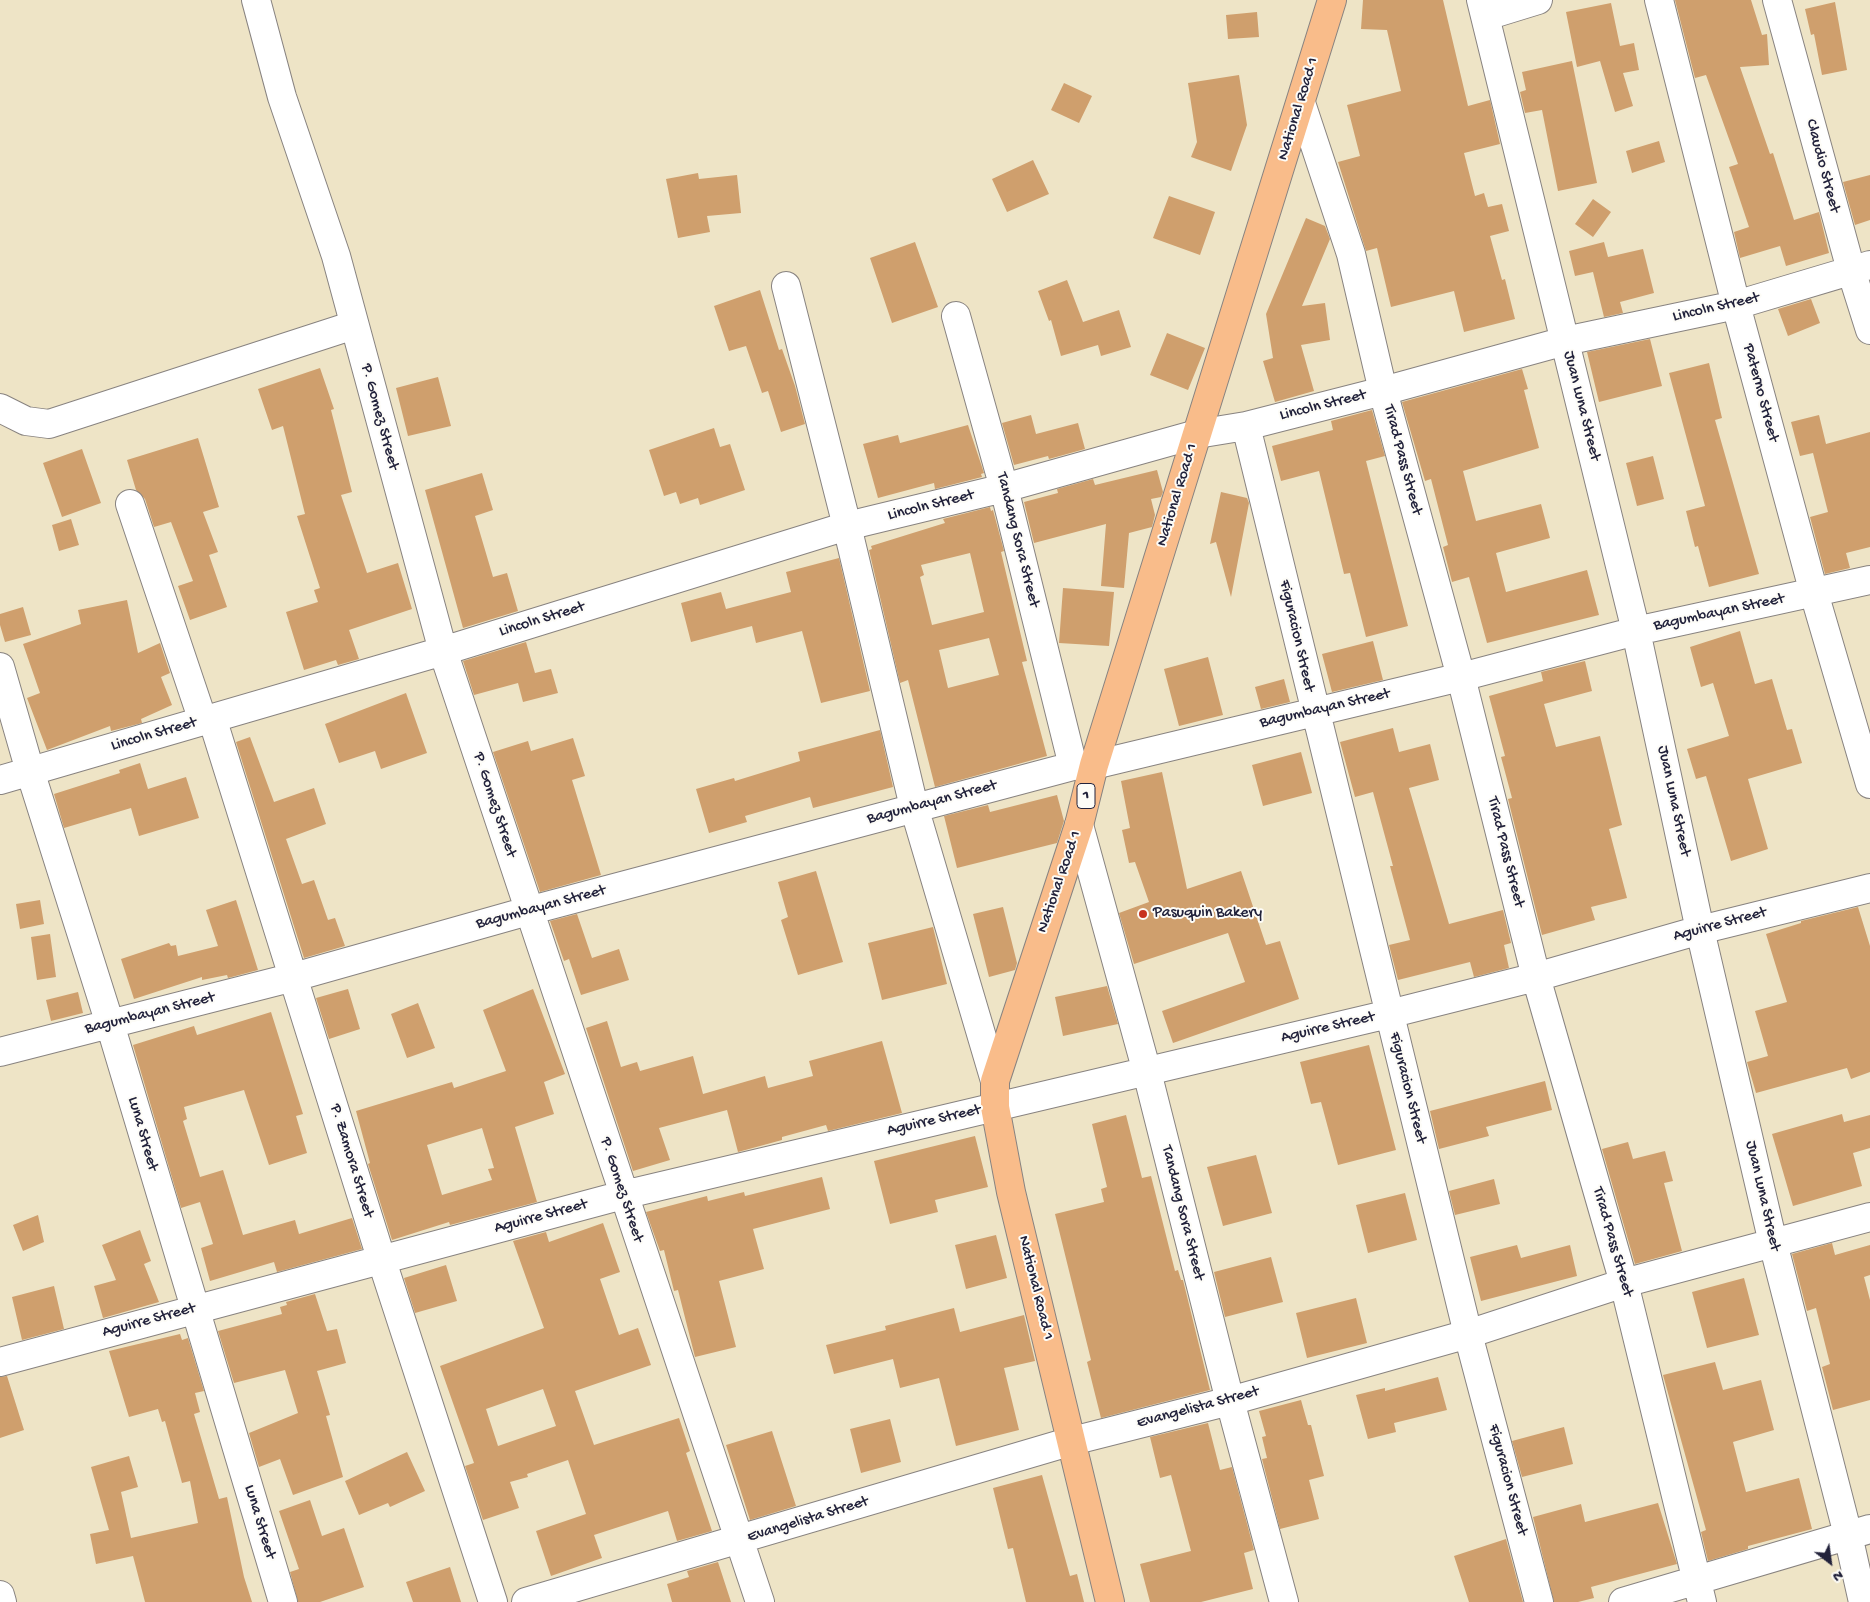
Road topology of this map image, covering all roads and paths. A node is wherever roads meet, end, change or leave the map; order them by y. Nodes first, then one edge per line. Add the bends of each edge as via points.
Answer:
1 (256, 0) edge
2 (1332, 0) edge
3 (1538, 0) edge
4 (1659, 0) edge
5 (1777, 0) edge
6 (1484, 8) edge
7 (1301, 104) junction
8 (1860, 267) edge
9 (786, 286) dead end
10 (1736, 305) junction
11 (956, 316) dead end
12 (354, 325) junction
13 (1870, 330) edge
14 (1565, 341) junction
15 (1383, 391) junction
16 (0, 408) edge
17 (1246, 426) junction
18 (1197, 434) junction
19 (1004, 488) junction
20 (130, 504) dead end
21 (847, 526) junction
22 (1870, 580) edge
23 (1814, 593) junction
24 (1636, 631) junction
25 (443, 651) junction
26 (0, 666) edge
27 (1461, 677) junction
28 (1314, 711) junction
29 (208, 720) junction
30 (1084, 765) junction
31 (30, 771) junction
32 (0, 780) edge
33 (1870, 784) edge
34 (914, 807) junction
35 (1079, 825) junction
36 (1870, 888) edge
37 (528, 911) junction
38 (1700, 930) junction
39 (1536, 976) junction
40 (294, 977) junction
41 (1388, 1014) junction
42 (110, 1024) junction
43 (0, 1052) edge
44 (1147, 1072) junction
45 (995, 1094) junction
46 (623, 1195) junction
47 (1870, 1217) edge
48 (1773, 1243) junction
49 (382, 1258) junction
50 (1624, 1283) junction
51 (194, 1309) junction
52 (1468, 1334) junction
53 (0, 1362) edge
54 (1230, 1401) junction
55 (1072, 1441) junction
56 (1859, 1532) edge
57 (738, 1541) junction
58 (1699, 1591) edge
59 (0, 1595) edge
60 (2, 1602) edge
61 (283, 1602) edge
62 (493, 1602) edge
63 (526, 1602) edge
64 (760, 1602) edge
65 (1110, 1602) edge
66 (1284, 1602) edge
67 (1539, 1602) edge
68 (1624, 1602) edge
69 (1863, 1602) edge

1 - 12 street, P. Gomez Street via 282,97 336,256
2 - 7 main road, National Road 1 / 1
3 - 6 street
4 - 10 street, Paterno Street
5 - 8 street, Claudio Street
6 - 14 street, Juan Luna Street
7 - 15 street, Tirad Pass Street via 1351,254
7 - 18 main road, National Road 1 / 1
8 - 10 street, Lincoln Street
8 - 13 street, Claudio Street
9 - 21 street
10 - 14 street, Lincoln Street
10 - 23 street, Paterno Street
11 - 19 street, Tandang Sora Street
12 - 16 street via 49,424 26,421
12 - 25 street, P. Gomez Street
14 - 15 street, Lincoln Street
14 - 24 street, Juan Luna Street
15 - 17 street, Lincoln Street
15 - 27 street, Tirad Pass Street
17 - 18 street, Lincoln Street
17 - 28 street, Figuracion Street
18 - 19 street, Lincoln Street
18 - 30 main road, National Road 1 / 1
19 - 21 street, Lincoln Street
19 - 30 street, Tandang Sora Street
20 - 29 street, P. Zamora Street
21 - 25 street, Lincoln Street
21 - 34 street
22 - 23 street, Bagumbayan Street
23 - 24 street, Bagumbayan Street
23 - 33 street, Paterno Street
24 - 27 street, Bagumbayan Street
24 - 38 street, Juan Luna Street
25 - 29 street, Lincoln Street
25 - 37 street, P. Gomez Street
26 - 31 street, Luna Street
27 - 28 street, Bagumbayan Street
27 - 39 street, Tirad Pass Street
28 - 30 street, Bagumbayan Street
28 - 41 street, Figuracion Street
29 - 31 street, Lincoln Street
29 - 40 street, P. Zamora Street
30 - 34 street, Bagumbayan Street
30 - 35 main road, National Road 1 / 1
31 - 32 street, Lincoln Street
31 - 42 street, Luna Street
34 - 37 street, Bagumbayan Street
34 - 45 street
35 - 44 street, Tandang Sora Street
35 - 45 main road, National Road 1 / 1
36 - 38 street, Aguirre Street
37 - 40 street, Bagumbayan Street
37 - 46 street, P. Gomez Street
38 - 39 street, Aguirre Street
38 - 48 street, Juan Luna Street
39 - 41 street, Aguirre Street
39 - 50 street, Tirad Pass Street
40 - 42 street, Bagumbayan Street
40 - 49 street, P. Zamora Street
41 - 44 street, Aguirre Street
41 - 52 street, Figuracion Street
42 - 43 street, Bagumbayan Street
42 - 51 street, Luna Street
44 - 45 street, Aguirre Street
44 - 54 street, Tandang Sora Street
45 - 46 street, Aguirre Street
45 - 55 main road, National Road 1 / 1 via 1011,1192
46 - 49 street, Aguirre Street
46 - 57 street, P. Gomez Street
47 - 48 street, Evangelista Street
48 - 50 street, Evangelista Street
48 - 56 street, Juan Luna Street
49 - 51 street, Aguirre Street
49 - 62 street, P. Zamora Street
50 - 52 street, Evangelista Street
50 - 58 street, Tirad Pass Street
51 - 53 street, Aguirre Street
51 - 61 street, Luna Street
52 - 54 street, Evangelista Street
52 - 67 street, Figuracion Street
54 - 55 street, Evangelista Street
54 - 66 street, Tandang Sora Street
55 - 57 street, Evangelista Street
55 - 65 main road, National Road 1 / 1
56 - 58 street
56 - 69 street, Juan Luna Street
57 - 63 street, Evangelista Street
57 - 64 street, P. Gomez Street
58 - 68 street
59 - 60 street

